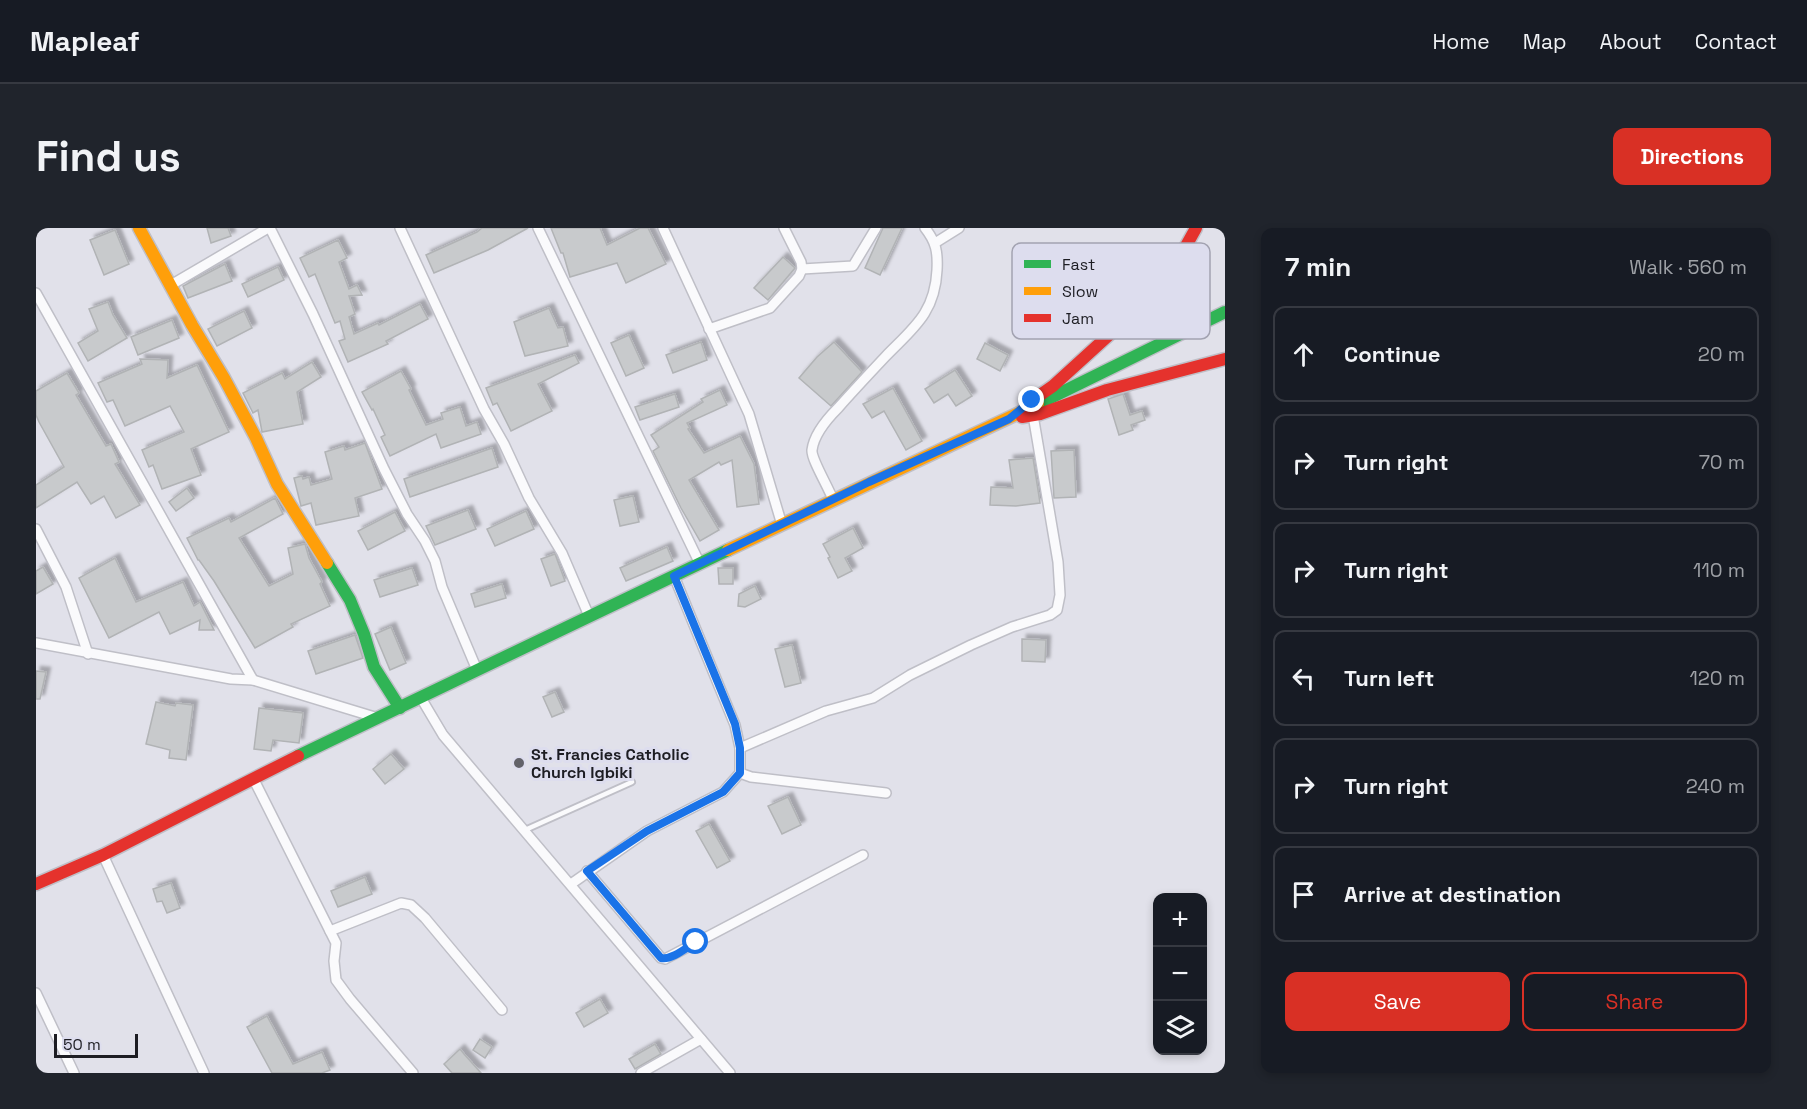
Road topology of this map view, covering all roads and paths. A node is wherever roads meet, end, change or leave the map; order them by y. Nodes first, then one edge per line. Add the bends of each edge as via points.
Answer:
1 (139, 228) edge
2 (269, 228) edge
3 (400, 228) edge
4 (537, 228) edge
5 (663, 228) edge
6 (784, 228) edge
7 (876, 228) edge
8 (925, 228) edge
9 (959, 228) edge
10 (1197, 228) edge
11 (935, 243) junction
12 (1188, 243) edge
13 (802, 269) junction
14 (171, 285) junction
15 (36, 293) edge
16 (1225, 312) edge
17 (1210, 319) edge
18 (709, 329) junction
19 (1103, 339) edge
20 (1170, 339) edge
21 (1225, 359) edge
22 (1033, 415) junction
23 (1009, 419) junction
24 (833, 500) junction
25 (782, 525) junction
26 (36, 529) edge
27 (700, 564) junction
28 (674, 576) junction
29 (590, 616) junction
30 (36, 644) edge
31 (88, 654) junction
32 (477, 670) junction
33 (253, 680) junction
34 (421, 698) junction
35 (400, 708) junction
36 (378, 718) junction
37 (740, 748) junction
38 (740, 773) junction
39 (253, 778) junction
40 (632, 782) dead end
41 (886, 793) dead end
42 (525, 830) junction
43 (103, 855) junction
44 (863, 855) dead end
45 (587, 871) junction
46 (36, 884) edge
47 (571, 884) junction
48 (330, 931) junction
49 (36, 993) edge
50 (502, 1010) dead end
51 (701, 1039) junction
52 (74, 1073) edge
53 (204, 1073) edge
54 (413, 1073) edge
55 (641, 1073) edge
56 (729, 1073) edge

1 - 14 street
2 - 14 street
2 - 32 street via 406,514 435,561
3 - 29 street via 484,409 562,553
4 - 27 street
5 - 18 street
6 - 13 street
7 - 13 street via 853,266
8 - 11 street
9 - 11 street
10 - 12 street
11 - 24 street via 936,287 923,315 829,417 815,439 813,460
13 - 18 street via 770,308
14 - 35 street via 256,438 277,484 350,600 374,667
15 - 33 street
16 - 17 street
18 - 25 street via 749,414
19 - 23 street via 1053,386
20 - 23 street
21 - 22 street via 1107,390
22 - 23 street
22 - 37 street via 1058,562 1057,610 971,645 873,698 826,711
23 - 24 street
24 - 25 street
25 - 27 street
26 - 31 street via 66,587
27 - 28 street
28 - 29 street
28 - 37 street via 735,724
29 - 32 street
30 - 31 street
31 - 33 street
32 - 34 street
33 - 36 street
34 - 35 street
34 - 42 street via 443,735
35 - 36 street
36 - 39 street
37 - 38 street
38 - 41 street
38 - 45 street via 723,792 647,831
39 - 43 street
39 - 48 street
40 - 42 lane
42 - 47 street
43 - 46 street
43 - 53 street
44 - 45 street via 665,959
45 - 47 street
47 - 51 street
48 - 50 street via 401,903 411,905
48 - 54 street via 336,943 336,980
49 - 52 street
51 - 55 street
51 - 56 street

